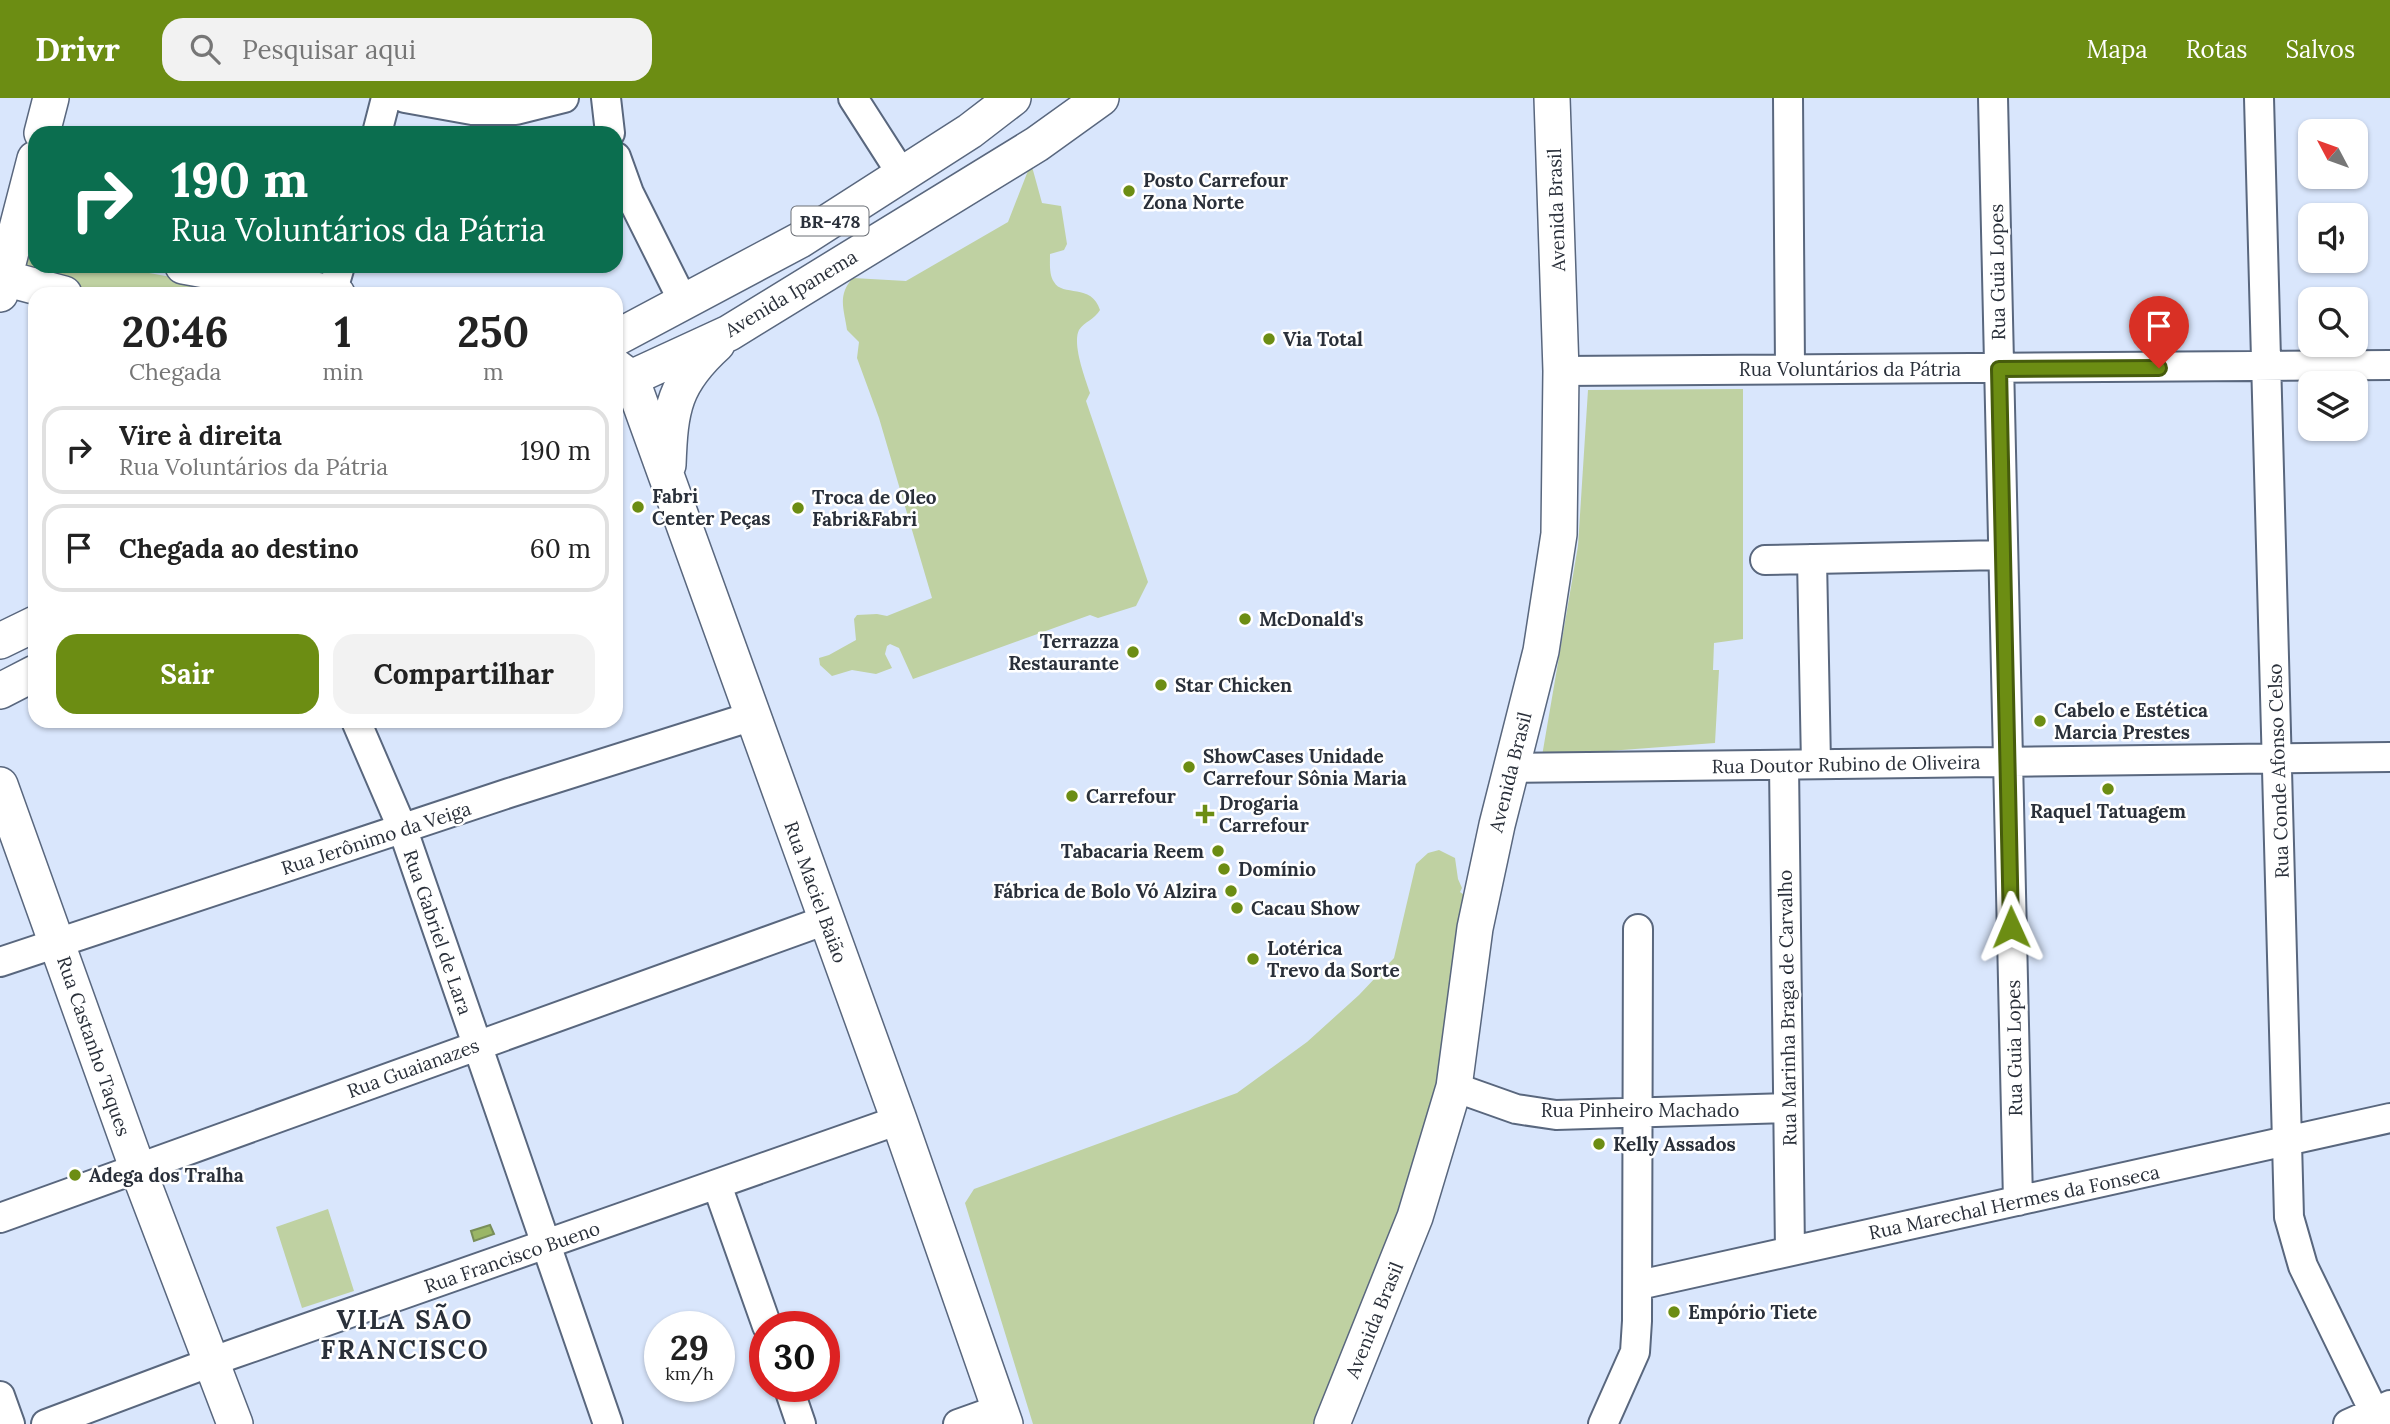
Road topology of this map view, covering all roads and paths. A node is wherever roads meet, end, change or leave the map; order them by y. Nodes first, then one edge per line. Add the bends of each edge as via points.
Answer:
1 (51, 98) edge
2 (386, 98) edge
3 (405, 98) edge
4 (564, 98) edge
5 (606, 98) edge
6 (853, 98) edge
7 (1013, 98) edge
8 (1026, 98) edge
9 (1077, 98) edge
10 (1101, 98) edge
11 (1552, 98) edge
12 (1788, 98) edge
13 (1993, 98) edge
14 (2259, 98) edge
15 (44, 126) edge
16 (379, 126) edge
17 (609, 126) edge
18 (970, 131) junction
19 (623, 176) edge
20 (903, 176) junction
21 (28, 187) edge
22 (942, 202) junction
23 (16, 236) edge
24 (234, 273) edge
25 (1, 283) edge
26 (335, 287) edge
27 (28, 288) edge
28 (684, 303) junction
29 (729, 333) junction
30 (623, 334) edge
31 (2390, 365) edge
32 (2266, 366) junction
33 (1790, 368) junction
34 (1999, 369) junction
35 (1561, 371) junction
36 (623, 375) edge
37 (623, 381) edge
38 (667, 482) junction
39 (2003, 555) junction
40 (1812, 559) junction
41 (1765, 560) dead end
42 (28, 627) edge
43 (0, 641) edge
44 (28, 677) edge
45 (0, 691) edge
46 (753, 716) junction
47 (359, 728) edge
48 (2390, 757) edge
49 (2277, 758) junction
50 (2008, 762) junction
51 (1816, 764) junction
52 (1784, 765) junction
53 (1512, 768) junction
54 (0, 785) edge
55 (403, 830) junction
56 (827, 920) junction
57 (1638, 929) dead end
58 (58, 943) junction
59 (0, 962) edge
60 (476, 1045) junction
61 (1454, 1087) junction
62 (1788, 1108) junction
63 (1639, 1113) junction
64 (2390, 1118) edge
65 (899, 1120) junction
66 (2288, 1141) junction
67 (138, 1167) junction
68 (717, 1185) junction
69 (2018, 1201) junction
70 (0, 1218) edge
71 (546, 1245) junction
72 (1790, 1251) junction
73 (1639, 1285) junction
74 (762, 1311) edge
75 (213, 1362) junction
76 (0, 1396) edge
77 (793, 1402) edge
78 (2381, 1414) edge
79 (1004, 1419) edge
80 (1608, 1422) edge
81 (10, 1424) edge
82 (46, 1424) edge
83 (235, 1424) edge
84 (608, 1424) edge
85 (801, 1424) edge
86 (958, 1424) edge
87 (1332, 1424) edge
88 (2348, 1424) edge

1 - 15 main road
2 - 16 street
3 - 4 street via 472,110 516,110
5 - 17 street
6 - 20 street
7 - 18 main road, BR-478
8 - 18 main road
9 - 22 main road
10 - 22 main road, Avenida Ipanema / BR-478
11 - 35 main road, Avenida Brasil
12 - 33 street
13 - 34 street, Rua Guia Lopes
14 - 32 street, Rua Conde Afonso Celso
18 - 20 main road, BR-478
19 - 28 street
20 - 28 main road, BR-478 via 800,240
21 - 23 main road
22 - 29 main road, Avenida Ipanema / BR-478
23 - 25 main road
24 - 26 main road
25 - 27 main road
28 - 30 main road, BR-478
29 - 36 main road, Avenida Ipanema / BR-478
29 - 38 main road via 701,358 681,385 670,427
31 - 32 street, Rua Voluntários da Pátria
32 - 34 street, Rua Voluntários da Pátria
32 - 49 street, Rua Conde Afonso Celso
33 - 34 street, Rua Voluntários da Pátria
33 - 35 street, Rua Voluntários da Pátria
34 - 39 street, Rua Guia Lopes
35 - 53 main road, Avenida Brasil via 1559,534 1541,651
37 - 38 main road, Rua Maciel Baião
38 - 46 main road, Rua Maciel Baião
39 - 40 street
39 - 50 street, Rua Guia Lopes
40 - 41 street
40 - 51 street
42 - 43 main road
44 - 45 main road
46 - 55 street, Rua Jerônimo da Veiga
46 - 56 main road, Rua Maciel Baião
47 - 55 street, Rua Gabriel de Lara
48 - 49 street, Rua Doutor Rubino de Oliveira
49 - 50 street, Rua Doutor Rubino de Oliveira
49 - 66 street, Rua Conde Afonso Celso
50 - 51 street, Rua Doutor Rubino de Oliveira
50 - 69 street, Rua Guia Lopes
51 - 52 street, Rua Doutor Rubino de Oliveira
52 - 53 street, Rua Doutor Rubino de Oliveira
52 - 62 street, Rua Marinha Braga de Carvalho
53 - 61 main road, Avenida Brasil via 1475,928
54 - 58 main road, Rua Castanho Taques
55 - 58 street, Rua Jerônimo da Veiga
55 - 60 street, Rua Gabriel de Lara
56 - 60 street, Rua Guaianazes
56 - 65 main road, Rua Maciel Baião
57 - 63 street
58 - 59 street, Rua Jerônimo da Veiga
58 - 67 main road, Rua Castanho Taques
60 - 67 street, Rua Guaianazes
60 - 71 street, Rua Gabriel de Lara
61 - 63 street, Rua Pinheiro Machado via 1516,1109 1556,1115
61 - 87 main road, Avenida Brasil via 1415,1217
62 - 63 street, Rua Pinheiro Machado
62 - 72 street, Rua Marinha Braga de Carvalho
63 - 73 street
64 - 66 street, Rua Marechal Hermes da Fonseca
65 - 68 street, Rua Francisco Bueno
65 - 79 main road, Rua Maciel Baião
66 - 69 street, Rua Marechal Hermes da Fonseca
66 - 78 street, Rua Conde Afonso Celso via 2289,1217 2303,1266
67 - 70 street, Rua Guaianazes
67 - 75 main road, Rua Castanho Taques
68 - 71 street, Rua Francisco Bueno
68 - 74 street
69 - 72 street, Rua Marechal Hermes da Fonseca
71 - 75 street, Rua Francisco Bueno
71 - 84 street, Rua Gabriel de Lara
72 - 73 street, Rua Marechal Hermes da Fonseca
73 - 80 street via 1635,1352
75 - 82 street, Rua Francisco Bueno
75 - 83 main road, Rua Castanho Taques
76 - 81 street
77 - 85 street
78 - 88 street
79 - 86 street

